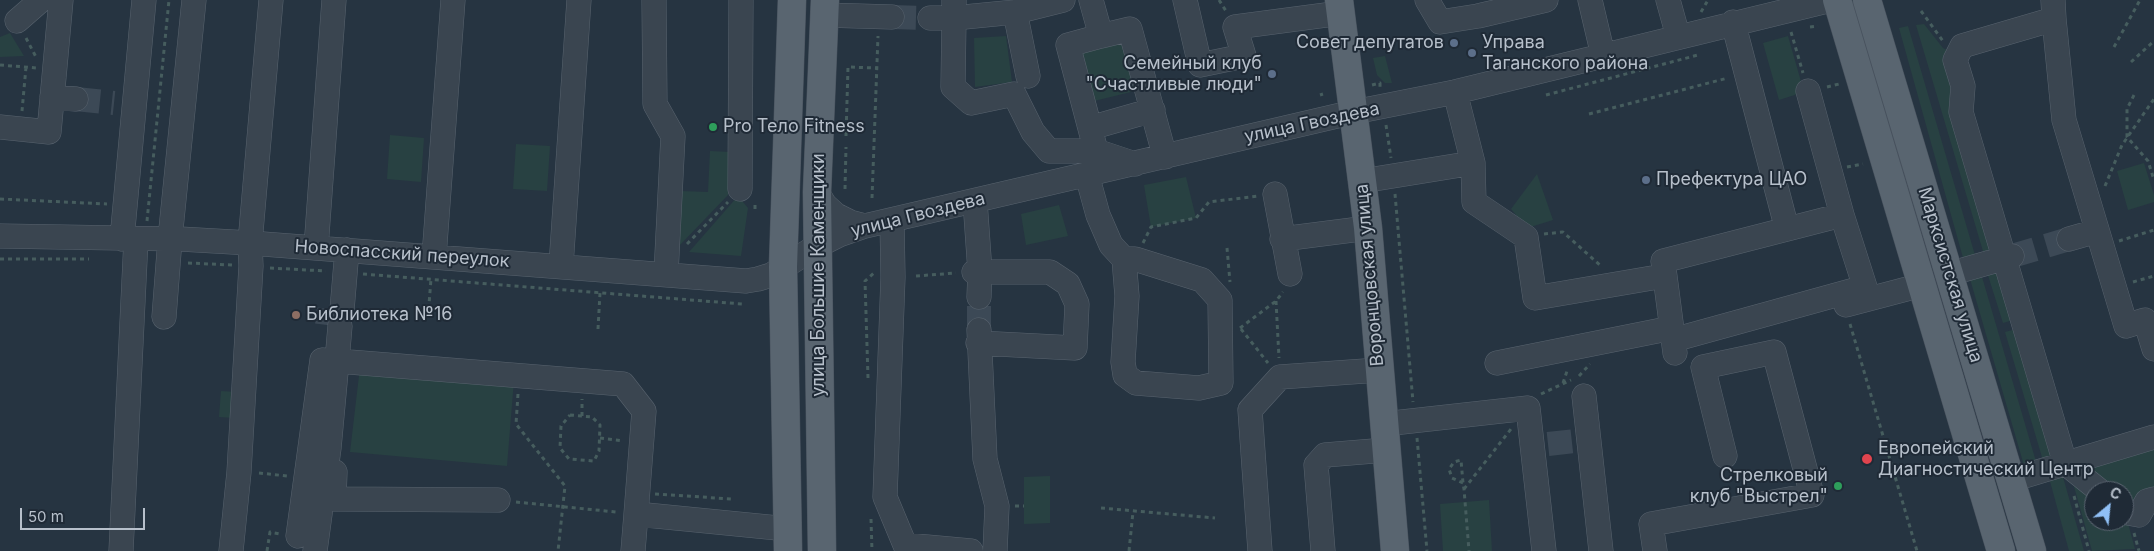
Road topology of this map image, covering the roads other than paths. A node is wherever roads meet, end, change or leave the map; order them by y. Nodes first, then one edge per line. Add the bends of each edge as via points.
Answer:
1 (41, 0) edge
2 (61, 0) edge
3 (144, 0) edge
4 (194, 0) edge
5 (270, 0) edge
6 (334, 0) edge
7 (453, 0) edge
8 (579, 0) edge
9 (654, 0) edge
10 (741, 0) edge
11 (792, 0) edge
12 (1063, 0) edge
13 (1092, 0) edge
14 (1185, 0) edge
15 (1427, 0) edge
16 (1546, 0) edge
17 (1590, 0) edge
18 (1668, 0) edge
19 (1831, 0) edge
20 (1837, 0) edge
21 (1873, 1) edge
22 (1340, 6) edge
23 (824, 7) edge
24 (954, 9) edge
25 (2054, 9) edge
26 (1015, 12) junction
27 (886, 16) tunnel mouth
28 (930, 18) tunnel mouth
29 (17, 21) dead end
30 (1733, 22) junction
31 (1101, 36) junction
32 (1678, 36) junction
33 (1603, 55) junction
34 (1028, 76) dead end
35 (1808, 91) road end
36 (1455, 92) junction
37 (52, 97) junction
38 (76, 99) tunnel mouth
39 (1153, 110) junction
40 (1354, 112) junction
41 (7, 120) edge
42 (1090, 128) junction
43 (1096, 151) junction
44 (1165, 156) junction
45 (1473, 163) junction
46 (1134, 164) junction
47 (1087, 175) junction
48 (1362, 181) junction
49 (740, 188) dead end
50 (817, 192) junction
51 (1275, 194) road end
52 (975, 201) junction
53 (1842, 215) junction
54 (892, 220) junction
55 (865, 226) junction
56 (1368, 228) junction
57 (1787, 229) junction
58 (2097, 230) junction
59 (0, 236) edge
60 (129, 239) junction
61 (1282, 239) junction
62 (2070, 239) tunnel mouth
63 (250, 243) junction
64 (169, 251) junction
65 (800, 257) junction
66 (2008, 257) junction
67 (336, 259) junction
68 (1130, 259) junction
69 (561, 266) junction
70 (432, 268) junction
71 (977, 272) junction
72 (666, 274) junction
73 (1950, 274) junction
74 (1652, 278) dead end
75 (746, 281) junction
76 (1288, 281) road end
77 (1922, 285) junction
78 (979, 297) tunnel mouth
79 (1785, 309) junction
80 (784, 315) junction
81 (164, 316) dead end
82 (2150, 319) edge
83 (1673, 340) junction
84 (2154, 350) edge
85 (330, 361) junction
86 (1498, 363) dead end
87 (1379, 370) junction
88 (1584, 396) dead end
89 (1385, 437) junction
90 (2154, 437) edge
91 (329, 448) junction
92 (1725, 456) dead end
93 (2065, 463) junction
94 (2011, 480) junction
95 (2088, 481) edge
96 (2154, 499) edge
97 (498, 500) road end
98 (637, 503) junction
99 (2134, 514) edge
100 (788, 540) edge
101 (307, 544) edge
102 (910, 547) edge
103 (121, 551) edge
104 (231, 551) edge
105 (633, 551) edge
106 (822, 551) edge
107 (971, 551) edge
108 (994, 551) edge
109 (1260, 551) edge
110 (1323, 551) edge
111 (1395, 551) edge
112 (1544, 551) edge
113 (1600, 551) edge
114 (1655, 551) edge
115 (2001, 551) edge
116 (2032, 551) edge

1 - 29 street
2 - 37 street
3 - 60 street via 124,104
4 - 64 street
5 - 63 street
6 - 67 street
7 - 70 street
8 - 69 street
9 - 72 street via 655,104 673,136
10 - 49 street
11 - 65 main road, улица Большие Каменщики
12 - 26 street
13 - 31 street
14 - 22 street via 1200,65 1244,56 1235,27
15 - 16 street via 1440,22
17 - 33 street
18 - 32 street
19 - 30 street, улица Гвоздева
20 - 77 main road, Марксистская улица
21 - 73 main road, Марксистская улица
22 - 40 main road, Воронцовская улица
23 - 27 street
23 - 50 main road, улица Большие Каменщики
24 - 26 street
24 - 28 street
24 - 43 street via 953,87 971,103 1014,94 1033,132 1050,151
25 - 58 street via 2064,120
25 - 66 street via 1962,46 1955,60 1962,86 1960,112
26 - 34 street
30 - 32 street, улица Гвоздева
30 - 57 street
31 - 39 street via 1130,28
31 - 42 street via 1068,45
32 - 33 street, улица Гвоздева
33 - 36 street, улица Гвоздева
35 - 53 street
36 - 40 street, улица Гвоздева
36 - 45 street
37 - 38 street
37 - 41 street via 49,132
39 - 42 street
39 - 44 street
40 - 44 street, улица Гвоздева
40 - 48 main road, Воронцовская улица
42 - 43 street
43 - 46 street
44 - 46 street, улица Гвоздева
45 - 48 street
45 - 74 street via 1474,202 1526,237 1535,298
46 - 47 street, улица Гвоздева
47 - 52 street, улица Гвоздева
47 - 68 street via 1098,215 1111,244
48 - 56 main road, Воронцовская улица
50 - 55 street via 836,215
50 - 65 main road, улица Большие Каменщики
51 - 61 street
52 - 54 street, улица Гвоздева
52 - 71 street
53 - 57 street
53 - 79 street via 1864,287
54 - 55 street, улица Гвоздева
54 - 102 street via 886,497
55 - 65 street, улица Гвоздева via 839,235
56 - 61 street
56 - 87 main road, Воронцовская улица
57 - 83 street via 1662,262
58 - 62 street
58 - 82 street via 2126,326
59 - 60 street, Новоспасский переулок
60 - 64 street, Новоспасский переулок
60 - 103 street
61 - 76 street
63 - 64 street, Новоспасский переулок
63 - 67 street, Новоспасский переулок
63 - 104 street via 239,472
64 - 81 street
65 - 75 street, Новоспасский переулок via 765,277
65 - 80 main road, улица Большие Каменщики
65 - 106 main road, улица Большие Каменщики
66 - 73 street
66 - 93 street
67 - 70 street, Новоспасский переулок
67 - 85 street
68 - 68 street via 1123,362 1126,375 1136,383 1199,388 1222,383 1220,300 1202,280
69 - 70 street, Новоспасский переулок
69 - 72 street, Новоспасский переулок
71 - 78 street
71 - 108 street via 1050,272 1068,284 1077,304 1075,348 979,336 985,459 997,506
72 - 75 street, Новоспасский переулок
73 - 94 main road, Марксистская улица
75 - 80 street via 760,284 770,292
77 - 79 street via 1794,318
77 - 115 main road, Марксистская улица
79 - 83 street
80 - 100 main road, улица Большие Каменщики
82 - 84 street
83 - 86 street
85 - 91 street
85 - 98 street via 623,384 644,411
85 - 101 street via 306,478
87 - 89 main road, Воронцовская улица
87 - 109 street via 1280,377 1250,410
88 - 113 street via 1582,441
89 - 110 street via 1325,455 1316,464
89 - 111 main road, Воронцовская улица
89 - 112 street via 1415,421 1528,408 1540,444
90 - 93 street
91 - 97 street via 335,464 334,499
91 - 101 street
92 - 114 street via 1703,367 1774,352 1812,495 1651,524
93 - 94 street
93 - 95 street
94 - 116 main road, Марксистская улица
96 - 99 street via 2147,501 2139,514
98 - 100 street
98 - 105 street
102 - 107 street

